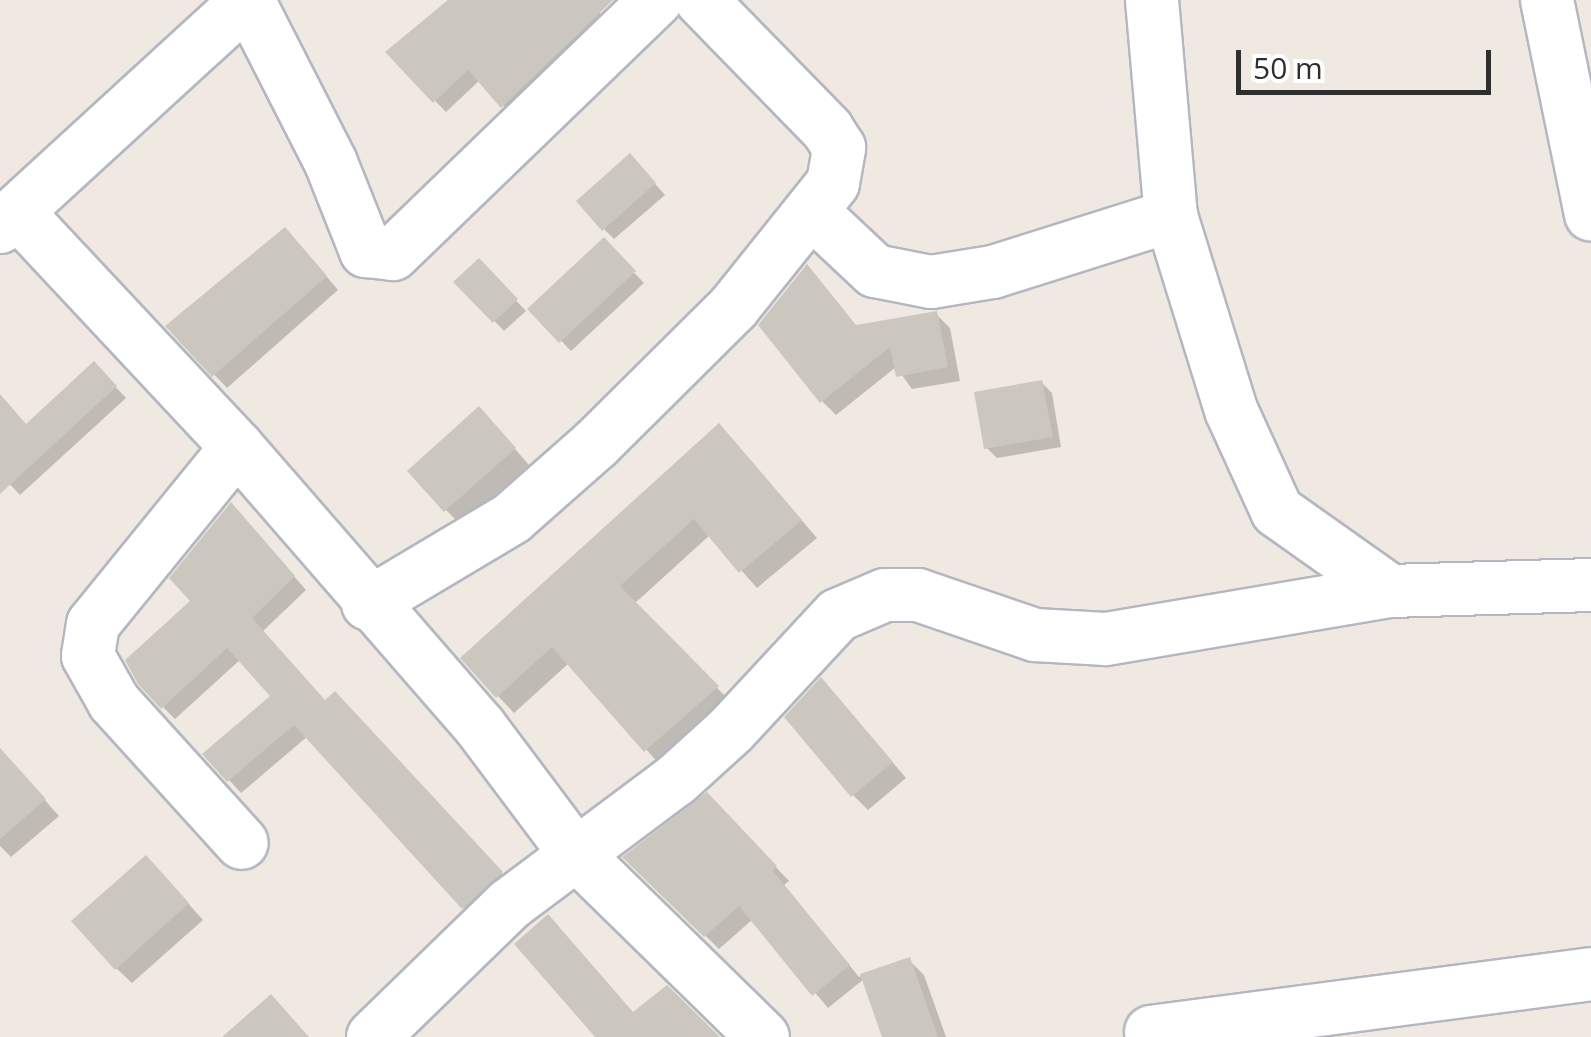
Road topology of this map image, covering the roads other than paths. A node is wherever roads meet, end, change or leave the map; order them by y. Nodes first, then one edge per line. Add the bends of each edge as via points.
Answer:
1 (656, 0) edge
2 (701, 0) edge
3 (1152, 0) edge
4 (1546, 0) edge
5 (811, 211) junction
6 (1171, 216) junction
7 (1591, 216) edge
8 (8, 220) edge
9 (237, 447) junction
10 (1591, 585) edge
11 (1390, 591) junction
12 (368, 604) junction
13 (242, 843) dead end
14 (575, 853) junction
15 (1591, 974) edge
16 (1152, 1032) dead end
17 (373, 1037) edge
18 (763, 1037) edge

1 - 8 street via 393,254 366,251 331,164 248,0
2 - 5 street via 839,148 833,182
3 - 6 street
4 - 7 street
5 - 6 street via 874,271 930,282 993,272
5 - 12 street via 671,372 512,518
6 - 11 street via 1231,410 1278,511
8 - 9 street
9 - 12 street
9 - 13 street via 92,624 88,656 114,702
10 - 11 street
11 - 14 street via 1106,639 1064,640 961,606 885,595 838,614 676,780
12 - 14 street via 481,728
14 - 17 street via 510,904
14 - 18 street
15 - 16 street

